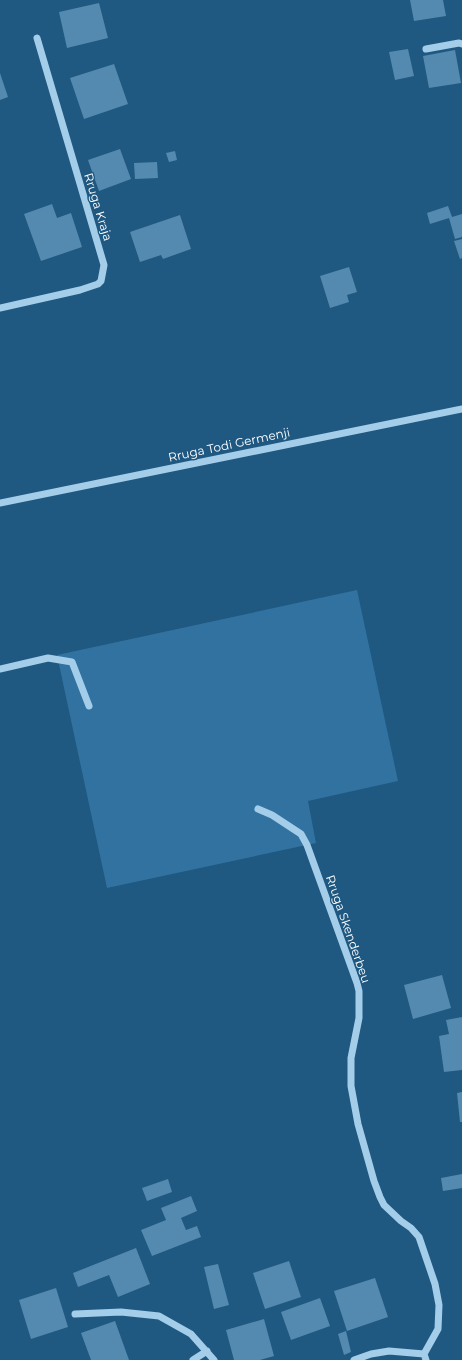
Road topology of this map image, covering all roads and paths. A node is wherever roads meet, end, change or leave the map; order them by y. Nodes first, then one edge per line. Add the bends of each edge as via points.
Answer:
1 (37, 38) dead end
2 (462, 44) edge
3 (426, 49) dead end
4 (0, 308) edge
5 (462, 409) edge
6 (0, 503) edge
7 (0, 669) edge
8 (89, 706) dead end
9 (258, 809) dead end
10 (75, 1314) dead end
11 (207, 1351) junction
12 (425, 1357) edge
13 (192, 1360) edge
14 (214, 1360) edge
15 (354, 1360) edge

1 - 4 street, Rruga Kraja via 104,265 98,284
2 - 3 street
5 - 6 street, Rruga Todi Germenji
7 - 8 street via 48,658 72,662
9 - 12 street, Rruga Skenderbeu via 301,834 358,987 359,1018 351,1058 351,1086 358,1124 374,1181 384,1205 419,1237 435,1284 439,1305 438,1329
10 - 11 street via 121,1312 159,1316 191,1334
11 - 13 street
11 - 14 street
12 - 15 street, Rruga Skenderbeu via 389,1351

